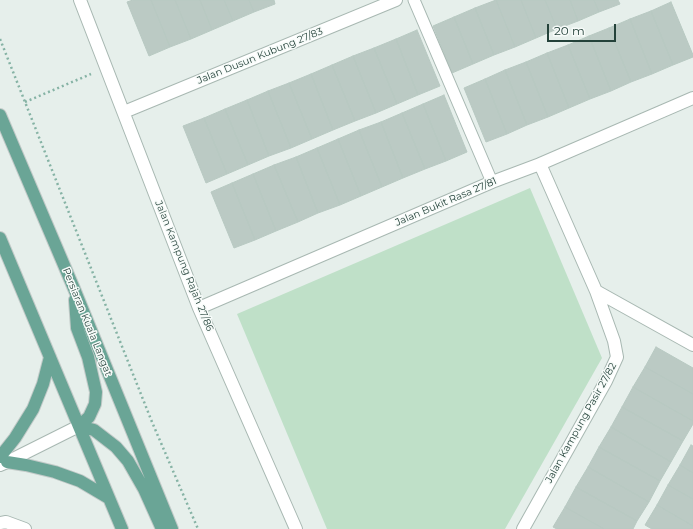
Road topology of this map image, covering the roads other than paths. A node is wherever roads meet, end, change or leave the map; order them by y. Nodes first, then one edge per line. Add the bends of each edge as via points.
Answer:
1 (80, 0) edge
2 (396, 0) edge
3 (414, 0) edge
4 (693, 98) edge
5 (124, 112) junction
6 (0, 115) edge
7 (540, 164) junction
8 (492, 182) junction
9 (0, 238) edge
10 (75, 291) junction
11 (596, 291) junction
12 (200, 308) junction
13 (693, 345) edge
14 (50, 357) junction
15 (79, 426) junction
16 (2, 461) edge
17 (108, 497) junction
18 (0, 523) edge
19 (25, 529) edge
20 (122, 529) edge
21 (162, 529) edge
22 (172, 529) edge
23 (296, 529) edge
24 (523, 529) edge

1 - 5 street, Jalan Kampung Rajah 27/86
2 - 5 street, Jalan Dusun Kubung 27/83
3 - 8 lane
4 - 7 street, Jalan Bukit Rasa 27/81
5 - 12 street, Jalan Kampung Rajah 27/86
6 - 10 main road, Persiaran Kuala Langat
7 - 8 street, Jalan Bukit Rasa 27/81
7 - 11 street, Jalan Kampung Pasir 27/82
8 - 12 street, Jalan Bukit Rasa 27/81
9 - 14 main road
10 - 15 main road via 76,328 88,357 96,392 95,404 89,417
10 - 22 main road, Persiaran Kuala Langat
11 - 13 street
11 - 24 street, Jalan Kampung Pasir 27/82 via 614,340 617,357
12 - 23 street, Jalan Kampung Rajah 27/86
14 - 15 main road
14 - 16 main road via 33,409
15 - 16 street
15 - 17 main road
15 - 21 main road via 94,430 116,447 144,489
16 - 17 main road via 80,480
17 - 20 main road
18 - 19 street via 6,522

